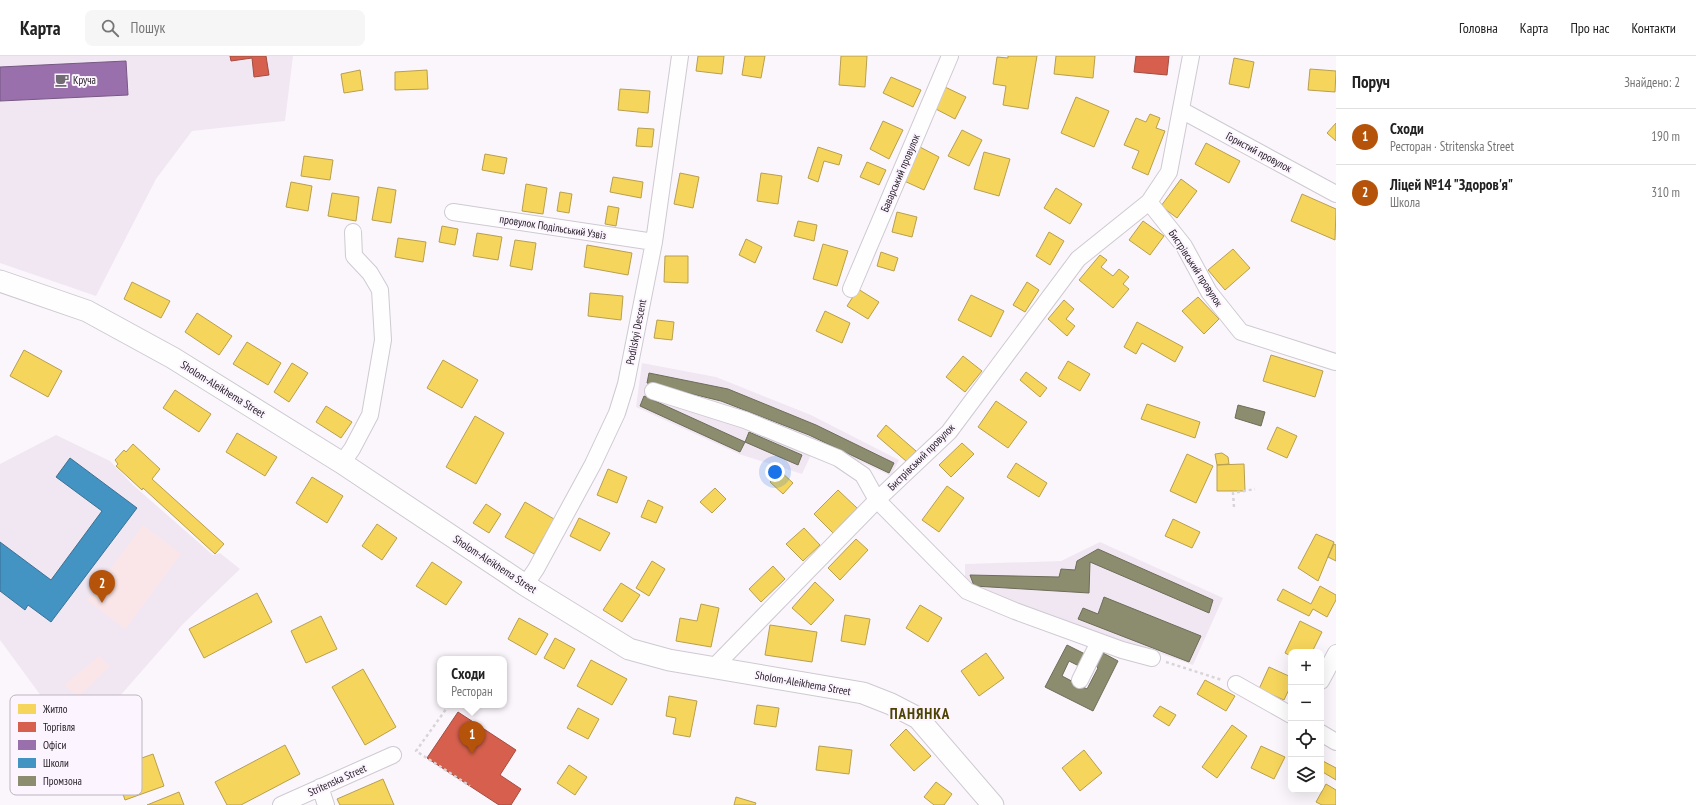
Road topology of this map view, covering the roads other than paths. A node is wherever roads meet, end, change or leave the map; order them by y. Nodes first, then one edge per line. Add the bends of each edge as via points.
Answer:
1 (680, 56) edge
2 (950, 56) edge
3 (1191, 56) edge
4 (1182, 110) junction
5 (1336, 194) edge
6 (1149, 202) junction
7 (453, 212) dead end
8 (353, 232) dead end
9 (654, 242) junction
10 (0, 281) edge
11 (851, 289) dead end
12 (1336, 362) edge
13 (653, 391) dead end
14 (342, 463) junction
15 (877, 500) junction
16 (526, 585) junction
17 (1099, 642) junction
18 (1336, 653) edge
19 (1152, 658) road end
20 (713, 668) junction
21 (1324, 675) edge
22 (1080, 680) dead end
23 (1236, 684) road end
24 (1288, 714) edge
25 (1324, 735) edge
26 (1336, 742) edge
27 (393, 755) dead end
28 (320, 788) junction
29 (281, 805) edge
30 (326, 805) edge
31 (993, 805) edge

1 - 9 street, Podilskyi Descent
2 - 11 street, Баварський провулок
3 - 4 street, Бистрівський провулок
4 - 5 street, Гористий провулок
4 - 6 street, Бистрівський провулок via 1169,172
6 - 12 street, Бистрівський провулок via 1184,246 1209,292 1240,332
6 - 15 street, Бистрівський провулок via 1078,259 949,432
7 - 9 street, провулок Подільський Узвіз
8 - 14 street via 354,256 370,272 380,290 383,340 370,415
9 - 16 street, Podilskyi Descent via 626,384 616,414 593,464
10 - 14 main road, Sholom-Aleikhema Street via 87,311 173,358
13 - 15 street via 745,420 838,458 863,475
14 - 16 main road, Sholom-Aleikhema Street
15 - 17 street via 967,591
15 - 20 street, Бистрівський провулок
16 - 20 main road, Sholom-Aleikhema Street via 628,649
17 - 19 street
17 - 22 street
18 - 21 street
20 - 31 main road, Sholom-Aleikhema Street via 863,693 891,704 918,718
23 - 24 street
25 - 26 street
27 - 28 street, Stritenska Street
28 - 29 street, Stritenska Street
28 - 30 street

